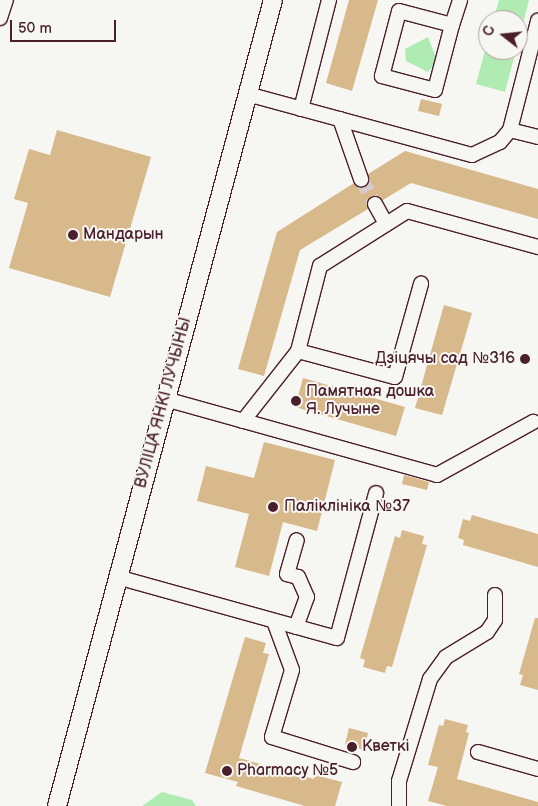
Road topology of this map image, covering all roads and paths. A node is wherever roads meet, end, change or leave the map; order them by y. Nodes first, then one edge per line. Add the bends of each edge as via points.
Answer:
1 (6, 0) edge
2 (272, 0) edge
3 (330, 0) edge
4 (460, 0) edge
5 (0, 18) edge
6 (538, 21) edge
7 (452, 25) junction
8 (247, 94) junction
9 (301, 109) junction
10 (340, 119) junction
11 (510, 130) junction
12 (538, 137) edge
13 (361, 178) tunnel mouth
14 (375, 204) tunnel mouth
15 (386, 224) junction
16 (538, 247) edge
17 (421, 284) dead end
18 (298, 351) junction
19 (165, 399) junction
20 (244, 421) junction
21 (533, 422) dead end
22 (376, 493) dead end
23 (297, 540) dead end
24 (117, 577) junction
25 (495, 595) dead end
26 (274, 621) junction
27 (296, 627) junction
28 (478, 752) dead end
29 (354, 762) dead end
30 (538, 769) edge
31 (57, 806) edge
32 (399, 806) edge

1 - 5 street
2 - 8 main road, ВУЛІЦА ЯНКІ ЛУЧЫНЫ
3 - 9 street
4 - 7 street
6 - 11 street
7 - 7 street via 399,11 382,76 435,90
8 - 9 street
8 - 19 main road, ВУЛІЦА ЯНКІ ЛУЧЫНЫ
9 - 10 street
10 - 11 street via 472,155 500,142
10 - 13 street
11 - 12 street
14 - 15 street
15 - 16 street via 407,212
15 - 18 street via 320,266
17 - 18 street via 395,378
18 - 20 street
19 - 20 street
19 - 24 main road, ВУЛІЦА ЯНКІ ЛУЧЫНЫ
20 - 21 street via 437,475
22 - 27 street via 336,638
23 - 27 street via 287,574 298,577 307,597
24 - 26 street
24 - 31 main road, ВУЛІЦА ЯНКІ ЛУЧЫНЫ
25 - 32 street via 495,620 486,632 446,657 430,679 399,781
26 - 27 street
26 - 29 street via 292,670 272,736
28 - 30 street

